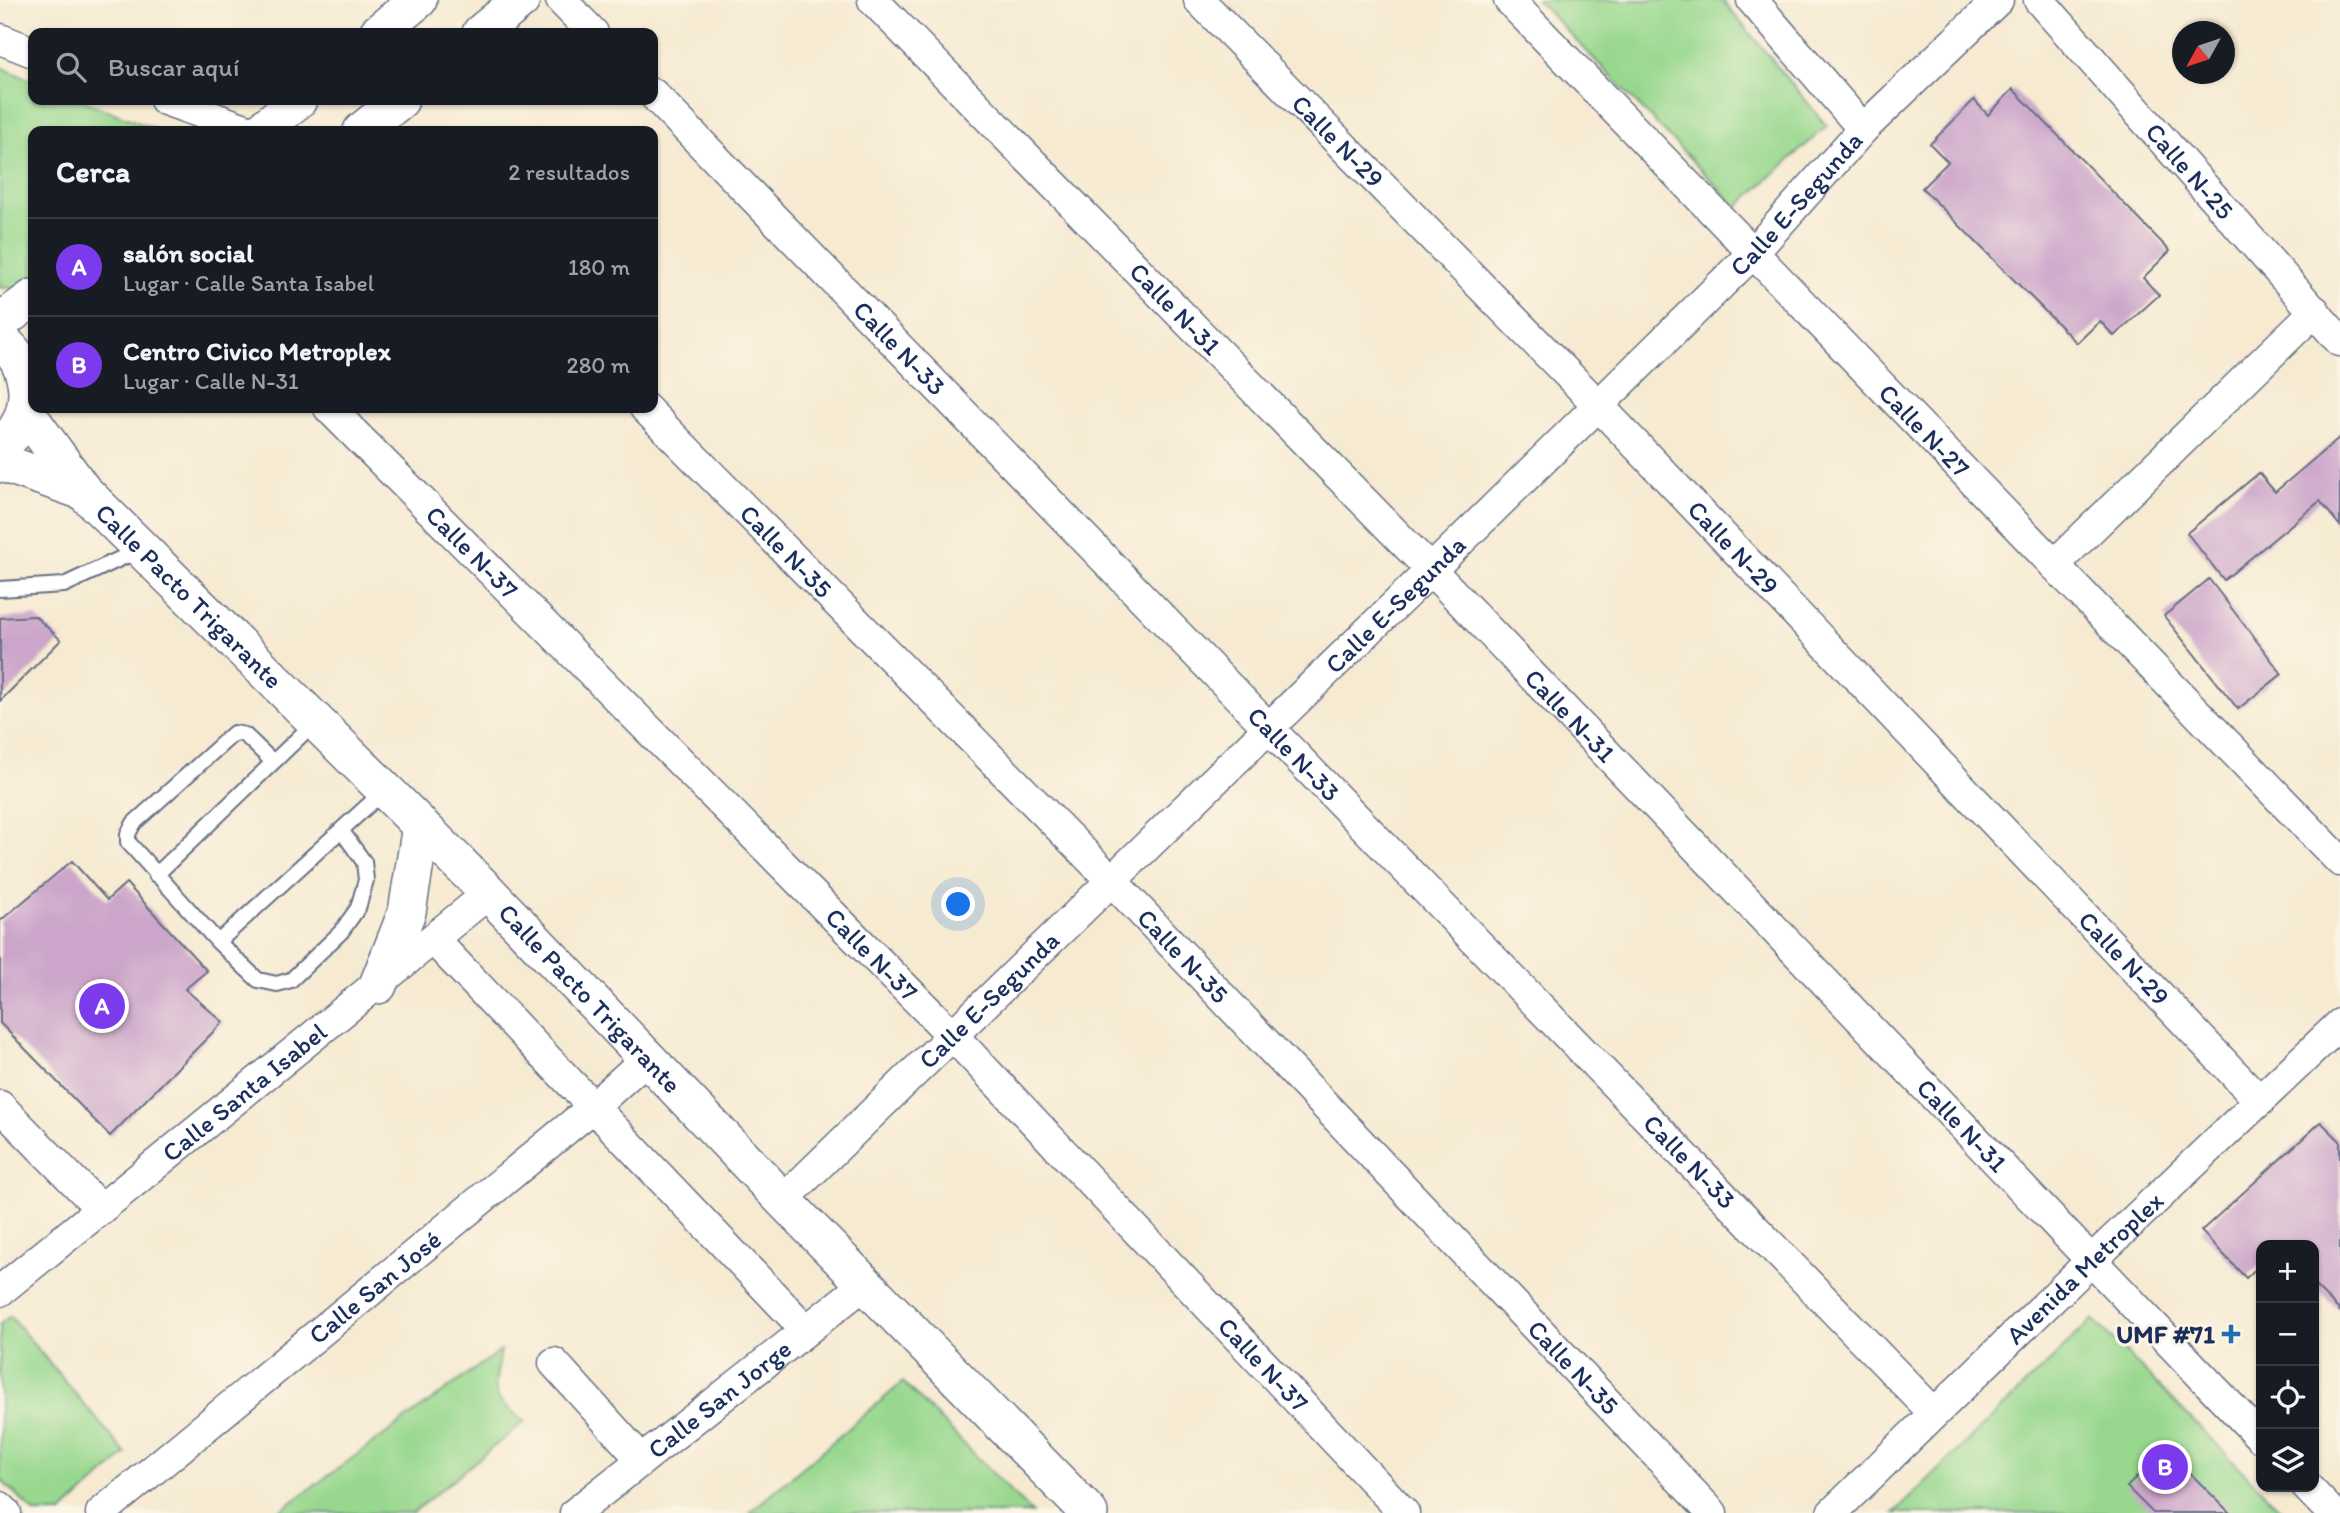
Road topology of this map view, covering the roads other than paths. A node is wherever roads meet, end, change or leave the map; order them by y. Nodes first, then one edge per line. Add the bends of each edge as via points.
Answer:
1 (418, 0) edge
2 (521, 0) edge
3 (561, 0) edge
4 (873, 0) edge
5 (1199, 0) edge
6 (1509, 0) edge
7 (1752, 0) edge
8 (1998, 0) edge
9 (2039, 0) edge
10 (384, 28) edge
11 (487, 28) edge
12 (588, 28) edge
13 (0, 40) edge
14 (28, 50) edge
15 (658, 99) edge
16 (178, 105) edge
17 (292, 105) edge
18 (394, 105) edge
19 (237, 126) edge
20 (267, 126) edge
21 (371, 126) edge
22 (1863, 129) junction
23 (1753, 253) junction
24 (28, 302) edge
25 (2315, 311) junction
26 (0, 323) edge
27 (0, 340) edge
28 (2340, 341) edge
29 (28, 396) edge
30 (1598, 405) junction
31 (38, 413) edge
32 (334, 413) edge
33 (650, 413) edge
34 (0, 446) edge
35 (0, 462) edge
36 (83, 491) junction
37 (142, 549) junction
38 (2054, 565) junction
39 (1432, 570) junction
40 (0, 589) edge
41 (316, 721) junction
42 (1269, 728) junction
43 (274, 762) junction
44 (384, 790) junction
45 (421, 826) junction
46 (341, 830) junction
47 (2340, 861) edge
48 (156, 875) junction
49 (1112, 881) junction
50 (489, 893) junction
51 (433, 939) junction
52 (218, 942) junction
53 (378, 985) junction
54 (2340, 1024) edge
55 (953, 1035) junction
56 (647, 1058) junction
57 (2260, 1101) junction
58 (0, 1107) edge
59 (592, 1108) junction
60 (783, 1200) junction
61 (100, 1208) junction
62 (2092, 1259) junction
63 (864, 1284) junction
64 (0, 1291) edge
65 (806, 1330) junction
66 (554, 1363) dead end
67 (1934, 1413) junction
68 (2256, 1433) edge
69 (641, 1459) junction
70 (2312, 1492) edge
71 (0, 1507) edge
72 (6, 1513) edge
73 (101, 1513) edge
74 (575, 1513) edge
75 (1089, 1513) edge
76 (1404, 1513) edge
77 (1712, 1513) edge
78 (1832, 1513) edge
79 (2332, 1513) edge

1 - 10 street
2 - 11 street
3 - 12 street
4 - 39 street, Calle N-31
5 - 30 street, Calle N-29
6 - 23 street, Calle N-27
7 - 22 street
8 - 22 street, Calle E-Segunda
9 - 25 street, Calle N-25
13 - 14 street
15 - 42 street, Calle N-33
16 - 19 street
17 - 20 street
18 - 21 street
22 - 23 street, Calle E-Segunda
23 - 30 street, Calle E-Segunda
23 - 38 street, Calle N-27
24 - 26 street
25 - 28 street, Calle N-25
25 - 38 street
27 - 29 street, Calle Pacto Trigarante via 22,366
29 - 34 street via 15,431
30 - 39 street, Calle E-Segunda
30 - 57 street, Calle N-29
31 - 36 street, Calle Pacto Trigarante
32 - 55 street, Calle N-37
33 - 49 street, Calle N-35
35 - 36 street, Calle Pacto Trigarante
36 - 37 street, Calle Pacto Trigarante
37 - 40 lane via 64,585
37 - 41 street, Calle Pacto Trigarante
38 - 47 street, Calle N-27
39 - 42 street, Calle E-Segunda
39 - 62 street, Calle N-31
41 - 43 lane
41 - 44 street, Calle Pacto Trigarante
42 - 49 street, Calle E-Segunda
42 - 67 street, Calle N-33
43 - 48 lane
43 - 48 lane via 245,735 234,733 134,823 128,842
44 - 45 street, Calle Pacto Trigarante
44 - 46 lane
45 - 50 street, Calle Pacto Trigarante
45 - 53 street via 407,912
46 - 52 lane
46 - 52 lane via 364,862 366,880 358,908 341,932 291,980 277,984 258,979
48 - 52 lane
49 - 55 street, Calle E-Segunda
49 - 77 street, Calle N-35
50 - 51 street, Calle Santa Isabel
50 - 56 street, Calle Pacto Trigarante
51 - 53 street, Calle Santa Isabel
51 - 59 street
53 - 61 street, Calle Santa Isabel
54 - 57 street, Avenida Metroplex
55 - 60 street, Calle E-Segunda
55 - 76 street, Calle N-37
56 - 59 street, Calle San José
56 - 60 street, Calle Pacto Trigarante
57 - 62 street, Avenida Metroplex
58 - 61 street
59 - 65 street
59 - 73 street, Calle San José
60 - 63 street, Calle Pacto Trigarante
61 - 64 street, Calle Santa Isabel
62 - 67 street, Avenida Metroplex
62 - 68 street, Calle N-31
63 - 65 street, Calle San Jorge
63 - 75 street, Calle Pacto Trigarante
65 - 69 street, Calle San Jorge
66 - 69 street
67 - 78 street, Avenida Metroplex
69 - 74 street, Calle San Jorge
70 - 79 street
71 - 72 street

